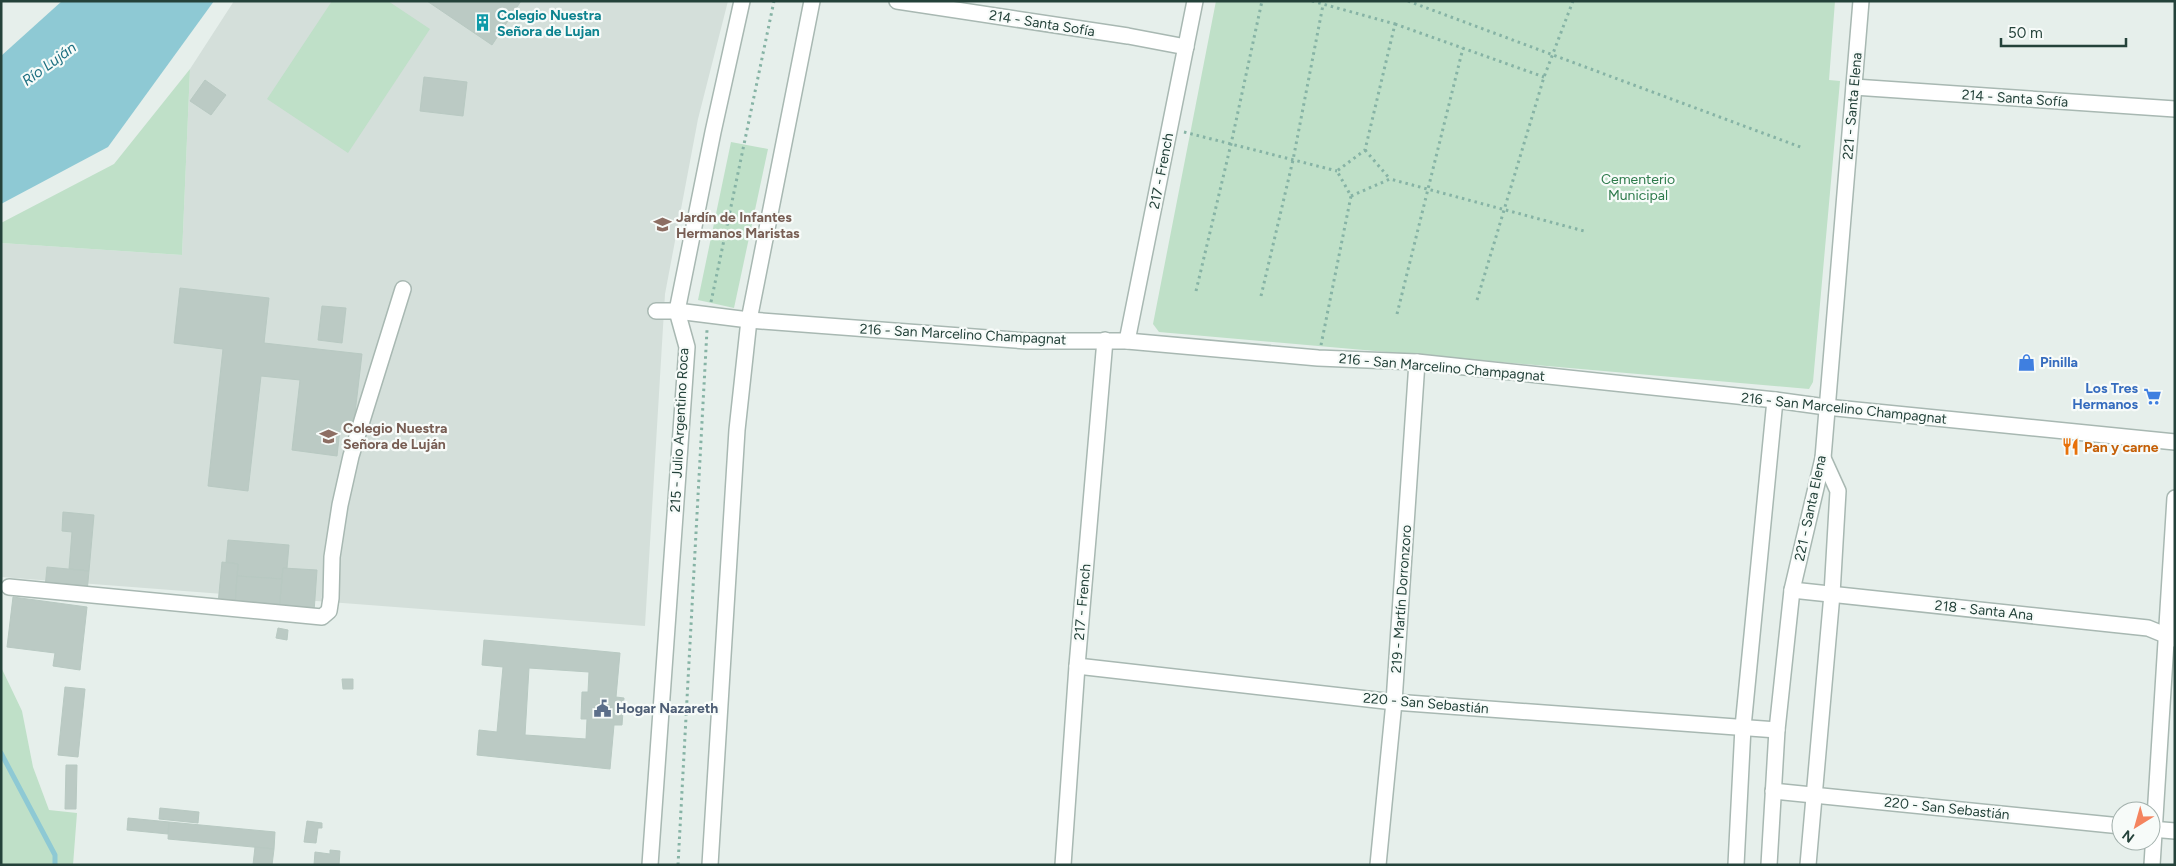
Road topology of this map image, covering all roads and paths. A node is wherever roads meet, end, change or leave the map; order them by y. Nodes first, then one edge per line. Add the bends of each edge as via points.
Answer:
1 (742, 1) edge
2 (774, 1) edge
3 (812, 1) edge
4 (897, 1) edge
5 (1196, 1) edge
6 (1262, 1) edge
7 (1312, 1) edge
8 (1408, 1) edge
9 (1572, 1) edge
10 (1861, 1) edge
11 (1323, 5) junction
12 (1396, 24) junction
13 (1186, 47) junction
14 (1463, 48) junction
15 (1552, 54) junction
16 (1544, 77) junction
17 (1854, 87) junction
18 (2175, 110) edge
19 (1170, 129) junction
20 (1231, 144) junction
21 (1803, 148) dead end
22 (1365, 150) junction
23 (1294, 160) junction
24 (1337, 170) junction
25 (1390, 179) junction
26 (1429, 190) junction
27 (1351, 196) junction
28 (1504, 209) junction
29 (1584, 231) dead end
30 (403, 289) dead end
31 (1196, 291) dead end
32 (1261, 296) dead end
33 (1477, 300) dead end
34 (656, 311) dead end
35 (677, 311) junction
36 (708, 314) junction
37 (1397, 314) dead end
38 (749, 320) junction
39 (1105, 340) junction
40 (1127, 341) junction
41 (1318, 358) junction
42 (1417, 362) junction
43 (1775, 400) junction
44 (1826, 407) junction
45 (2175, 442) edge
46 (1823, 458) junction
47 (2175, 498) edge
48 (9, 587) dead end
49 (1792, 590) junction
50 (1832, 594) junction
51 (2170, 637) edge
52 (1077, 666) junction
53 (1394, 702) junction
54 (1743, 727) junction
55 (1777, 730) junction
56 (1773, 791) junction
57 (1816, 795) junction
58 (2155, 801) edge
59 (2111, 825) edge
60 (2161, 830) edge
61 (2175, 831) edge
62 (2152, 851) edge
63 (650, 865) edge
64 (678, 865) edge
65 (710, 865) edge
66 (1063, 865) edge
67 (1378, 865) edge
68 (1736, 865) edge
69 (1768, 865) edge
70 (1808, 865) edge
71 (2152, 865) edge

1 - 35 street, 215 - Julio Argentino Roca
2 - 36 path
3 - 38 street
4 - 13 street, 214 - Santa Sofía
5 - 13 street, 217 - French
6 - 20 path
7 - 11 path
8 - 15 path
9 - 15 path
10 - 17 street, 221 - Santa Elena
11 - 12 path
11 - 23 path
12 - 14 path
12 - 22 path
13 - 19 street, 217 - French
14 - 16 path
14 - 26 path
15 - 16 path
15 - 21 path
16 - 28 path
17 - 18 street, 214 - Santa Sofía
17 - 44 street, 221 - Santa Elena
19 - 20 path
19 - 40 street, 217 - French
20 - 23 path
20 - 31 path
22 - 24 path
22 - 25 path
23 - 24 path
23 - 32 path
24 - 27 path
25 - 26 path
25 - 27 path
26 - 28 path
26 - 37 path
27 - 41 path
28 - 29 path
28 - 33 path
30 - 48 street via 351,456 332,557 329,611 322,617
34 - 35 street, 216 - San Marcelino Champagnat
35 - 36 street, 216 - San Marcelino Champagnat
35 - 63 street, 215 - Julio Argentino Roca via 686,347
36 - 38 street, 216 - San Marcelino Champagnat
36 - 64 path
38 - 39 street, 216 - San Marcelino Champagnat via 1027,341
38 - 65 street via 737,430
39 - 40 street, 216 - San Marcelino Champagnat
39 - 52 street, 217 - French
40 - 41 street, 216 - San Marcelino Champagnat
41 - 42 street, 216 - San Marcelino Champagnat
42 - 43 street, 216 - San Marcelino Champagnat
42 - 53 street, 219 - Martín Dorronzoro
43 - 44 street, 216 - San Marcelino Champagnat
43 - 54 street
44 - 45 street, 216 - San Marcelino Champagnat
44 - 46 street, 221 - Santa Elena
46 - 49 street, 221 - Santa Elena
46 - 50 street via 1838,491
47 - 51 street
49 - 50 street, 218 - Santa Ana
49 - 55 street, 221 - Santa Elena
50 - 51 street, 218 - Santa Ana via 2148,628
50 - 57 street
51 - 58 street
52 - 53 street, 220 - San Sebastián
52 - 66 street, 217 - French
53 - 54 street, 220 - San Sebastián
53 - 67 street, 219 - Martín Dorronzoro
54 - 55 street, 220 - San Sebastián
54 - 68 street
55 - 56 street, 221 - Santa Elena
56 - 57 street, 220 - San Sebastián
56 - 69 street, 221 - Santa Elena
57 - 59 street, 220 - San Sebastián
57 - 70 street
60 - 61 street
62 - 71 street

